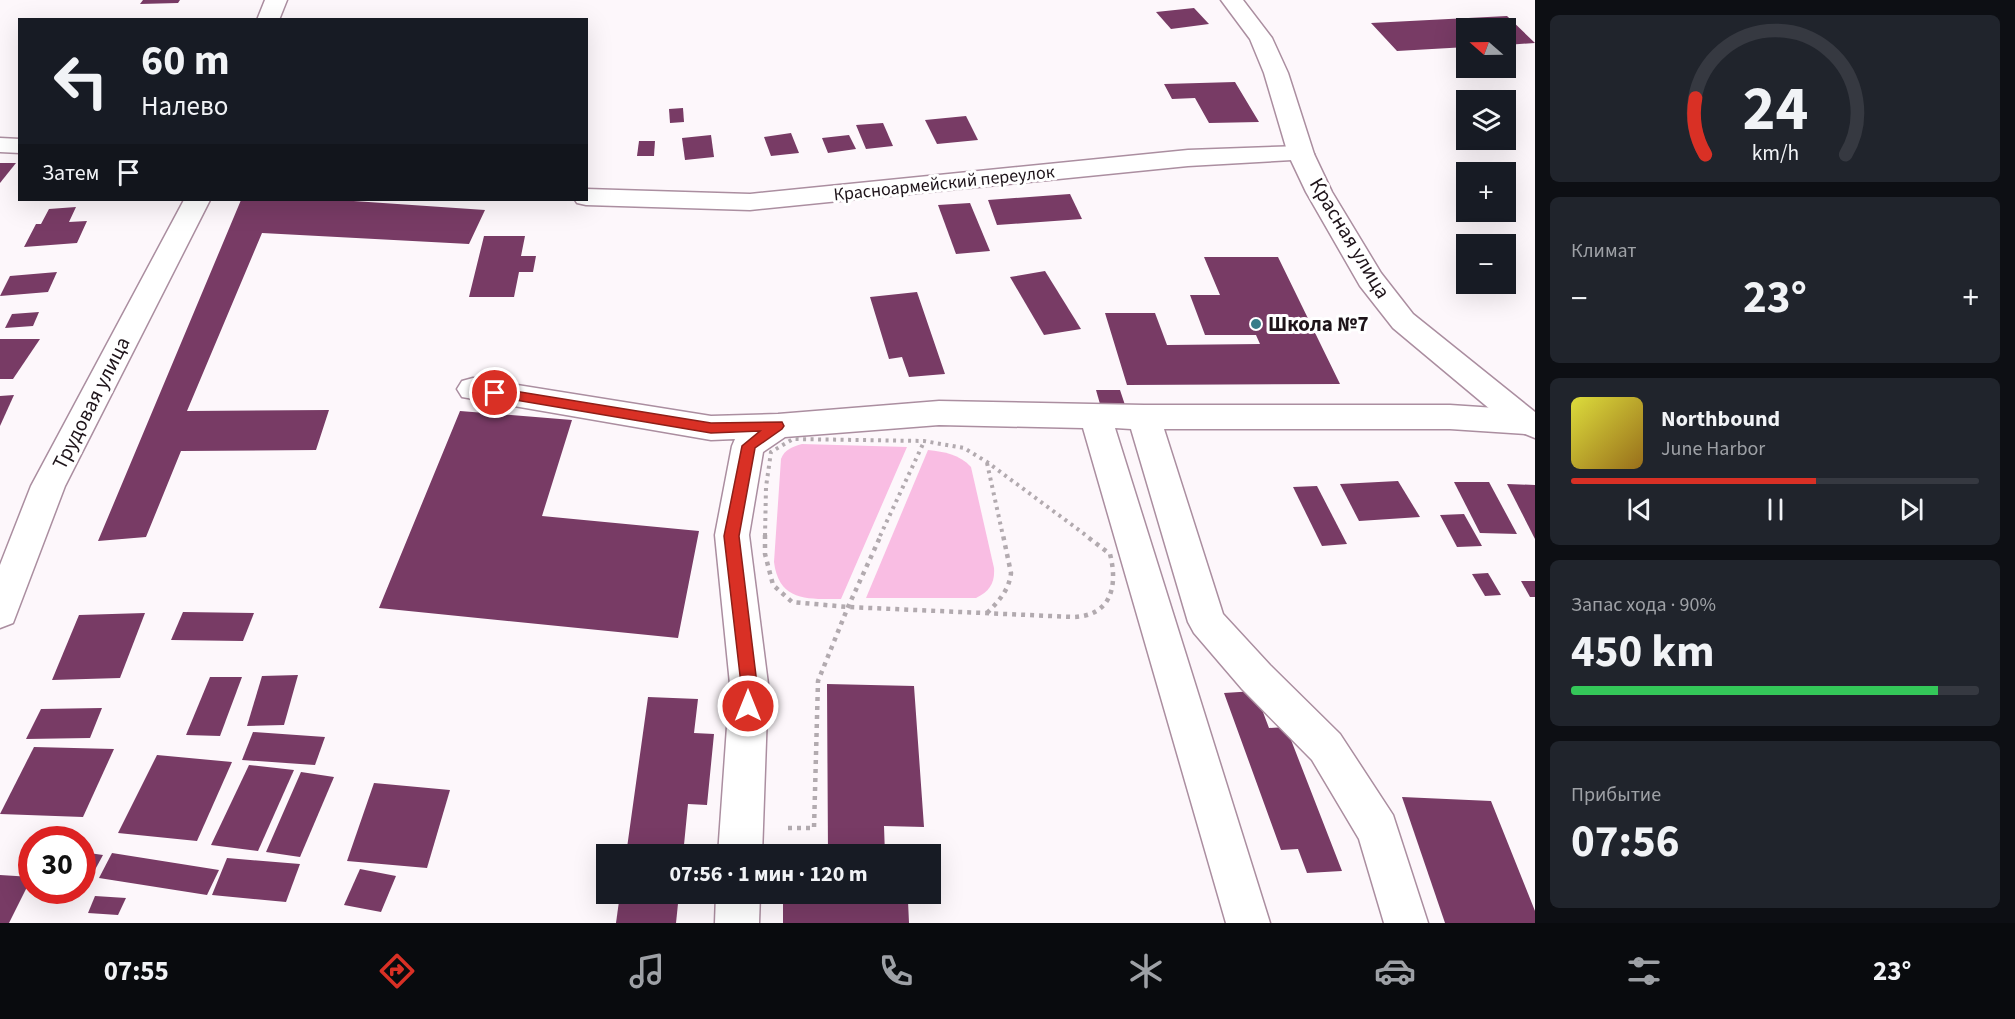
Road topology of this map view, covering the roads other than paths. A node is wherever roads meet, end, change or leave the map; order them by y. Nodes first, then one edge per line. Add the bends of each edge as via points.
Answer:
1 (276, 0) edge
2 (1232, 0) edge
3 (269, 18) edge
4 (0, 145) edge
5 (18, 146) edge
6 (1301, 154) junction
7 (588, 197) edge
8 (196, 201) edge
9 (473, 389) dead end
10 (1096, 417) junction
11 (1144, 417) junction
12 (1530, 424) edge
13 (778, 426) junction
14 (0, 612) edge
15 (741, 844) edge
16 (738, 904) edge
17 (737, 923) edge
18 (1248, 923) edge
19 (1406, 923) edge

1 - 3 street
2 - 6 street, Красная улица via 1261,38
4 - 5 street
6 - 7 street, Красноармейский переулок via 1188,158 750,202
6 - 12 street, Красная улица via 1358,261 1402,321
8 - 14 street, Трудовая улица via 48,486
9 - 13 street via 711,428
10 - 11 street
10 - 13 street via 939,413
10 - 18 street
11 - 12 street via 1450,417
11 - 19 street via 1207,622 1326,747 1378,830
13 - 15 street via 748,446 732,536 749,684
16 - 17 street

